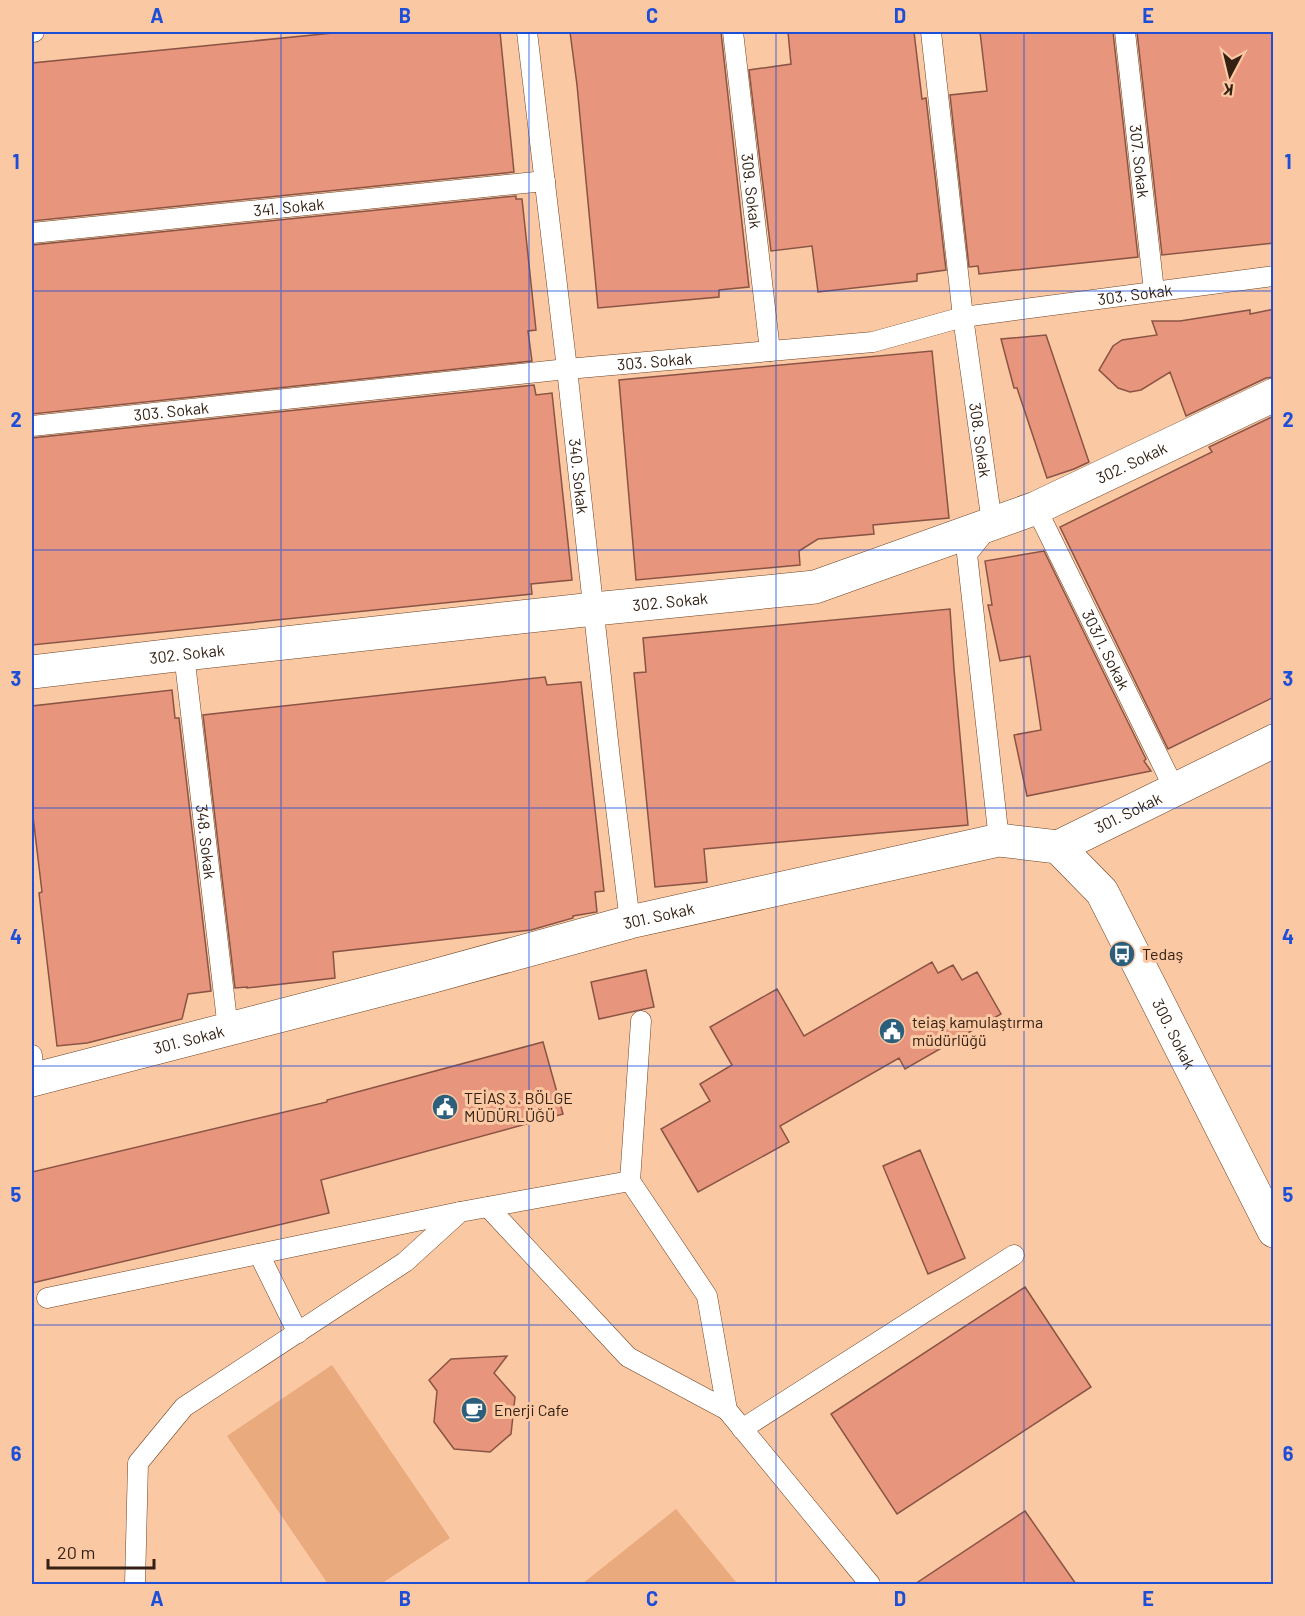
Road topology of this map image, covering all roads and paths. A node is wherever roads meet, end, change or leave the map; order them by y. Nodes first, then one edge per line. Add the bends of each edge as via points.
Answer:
1 (527, 32) edge
2 (733, 32) edge
3 (931, 32) edge
4 (1125, 32) edge
5 (544, 182) junction
6 (32, 233) edge
7 (1274, 276) edge
8 (1154, 291) junction
9 (963, 317) junction
10 (770, 351) junction
11 (567, 369) junction
12 (1274, 395) edge
13 (32, 426) edge
14 (1036, 507) junction
15 (992, 524) junction
16 (594, 609) junction
17 (184, 654) junction
18 (32, 672) edge
19 (1274, 741) edge
20 (1175, 790) junction
21 (999, 840) junction
22 (1058, 847) junction
23 (630, 922) junction
24 (641, 1021) dead end
25 (228, 1029) junction
26 (32, 1071) edge
27 (630, 1181) junction
28 (488, 1207) junction
29 (460, 1212) junction
30 (1274, 1231) edge
31 (259, 1254) junction
32 (1014, 1255) dead end
33 (47, 1298) dead end
34 (298, 1333) junction
35 (727, 1410) junction
36 (742, 1429) junction
37 (135, 1584) edge
38 (870, 1584) edge

1 - 5 lane, 340. Sokak
2 - 10 lane, 309. Sokak
3 - 9 lane, 308. Sokak
4 - 8 lane, 307. Sokak
5 - 6 lane, 341. Sokak
5 - 11 lane, 340. Sokak
7 - 8 lane, 303. Sokak
8 - 9 lane, 303. Sokak
9 - 10 lane, 303. Sokak via 873,342
9 - 15 lane, 308. Sokak
10 - 11 lane, 303. Sokak
11 - 13 lane, 303. Sokak
11 - 16 lane, 340. Sokak
12 - 14 street, 302. Sokak
14 - 15 street, 302. Sokak
14 - 20 lane, 303/1. Sokak
15 - 16 street, 302. Sokak via 815,587
15 - 21 lane via 967,554
16 - 17 street, 302. Sokak
16 - 23 lane, 340. Sokak
17 - 18 street, 302. Sokak
17 - 25 lane, 348. Sokak
19 - 20 street, 301. Sokak
20 - 22 street, 301. Sokak
21 - 22 street, 301. Sokak
21 - 23 street, 301. Sokak
22 - 30 street, 300. Sokak via 1102,892
23 - 25 street, 301. Sokak
24 - 27 lane
25 - 26 street, 301. Sokak
27 - 28 lane
27 - 35 lane via 707,1296
28 - 29 lane
28 - 35 lane via 628,1357
29 - 31 lane
29 - 34 lane via 405,1262
31 - 33 lane
31 - 34 lane
32 - 36 lane
34 - 37 lane via 184,1407 138,1463
35 - 36 lane
36 - 38 lane

